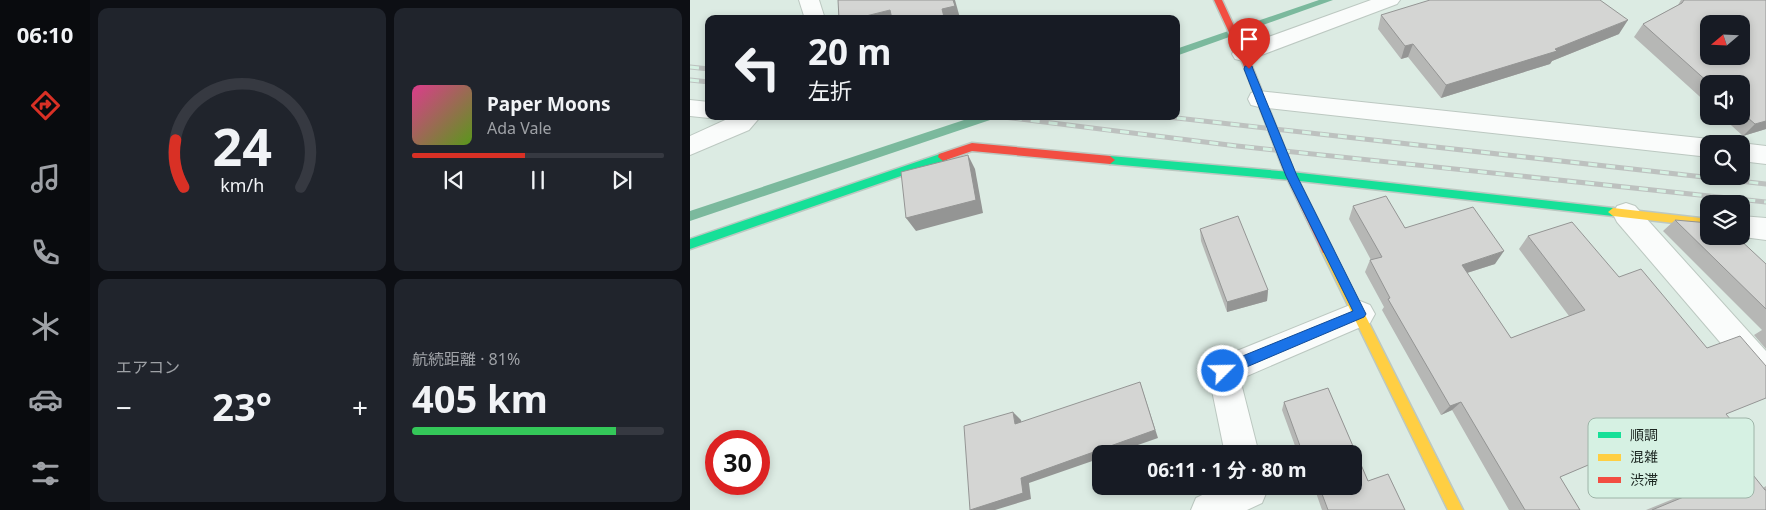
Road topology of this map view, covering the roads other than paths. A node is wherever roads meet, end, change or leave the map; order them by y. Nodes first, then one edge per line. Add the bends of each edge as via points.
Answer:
1 (809, 0) edge
2 (1218, 0) edge
3 (1390, 0) edge
4 (813, 15) edge
5 (1243, 54) junction
6 (1259, 99) junction
7 (690, 108) edge
8 (705, 110) edge
9 (745, 120) edge
10 (690, 146) edge
11 (1700, 147) edge
12 (1750, 153) edge
13 (1766, 155) edge
14 (1291, 176) junction
15 (1626, 214) junction
16 (1700, 222) edge
17 (1750, 228) edge
18 (1766, 229) edge
19 (690, 244) edge
20 (1360, 314) junction
21 (1766, 373) edge
22 (1240, 445) edge
23 (1241, 495) edge
24 (1208, 510) edge
25 (1456, 510) edge

1 - 4 street
2 - 5 street
3 - 5 street
5 - 6 street
6 - 11 street
6 - 14 street
7 - 8 street
9 - 10 street
12 - 13 street
14 - 15 street
14 - 19 street via 972,147
14 - 20 street
15 - 16 street
15 - 21 street
17 - 18 street
20 - 22 street via 1223,371
20 - 25 street
23 - 24 street

